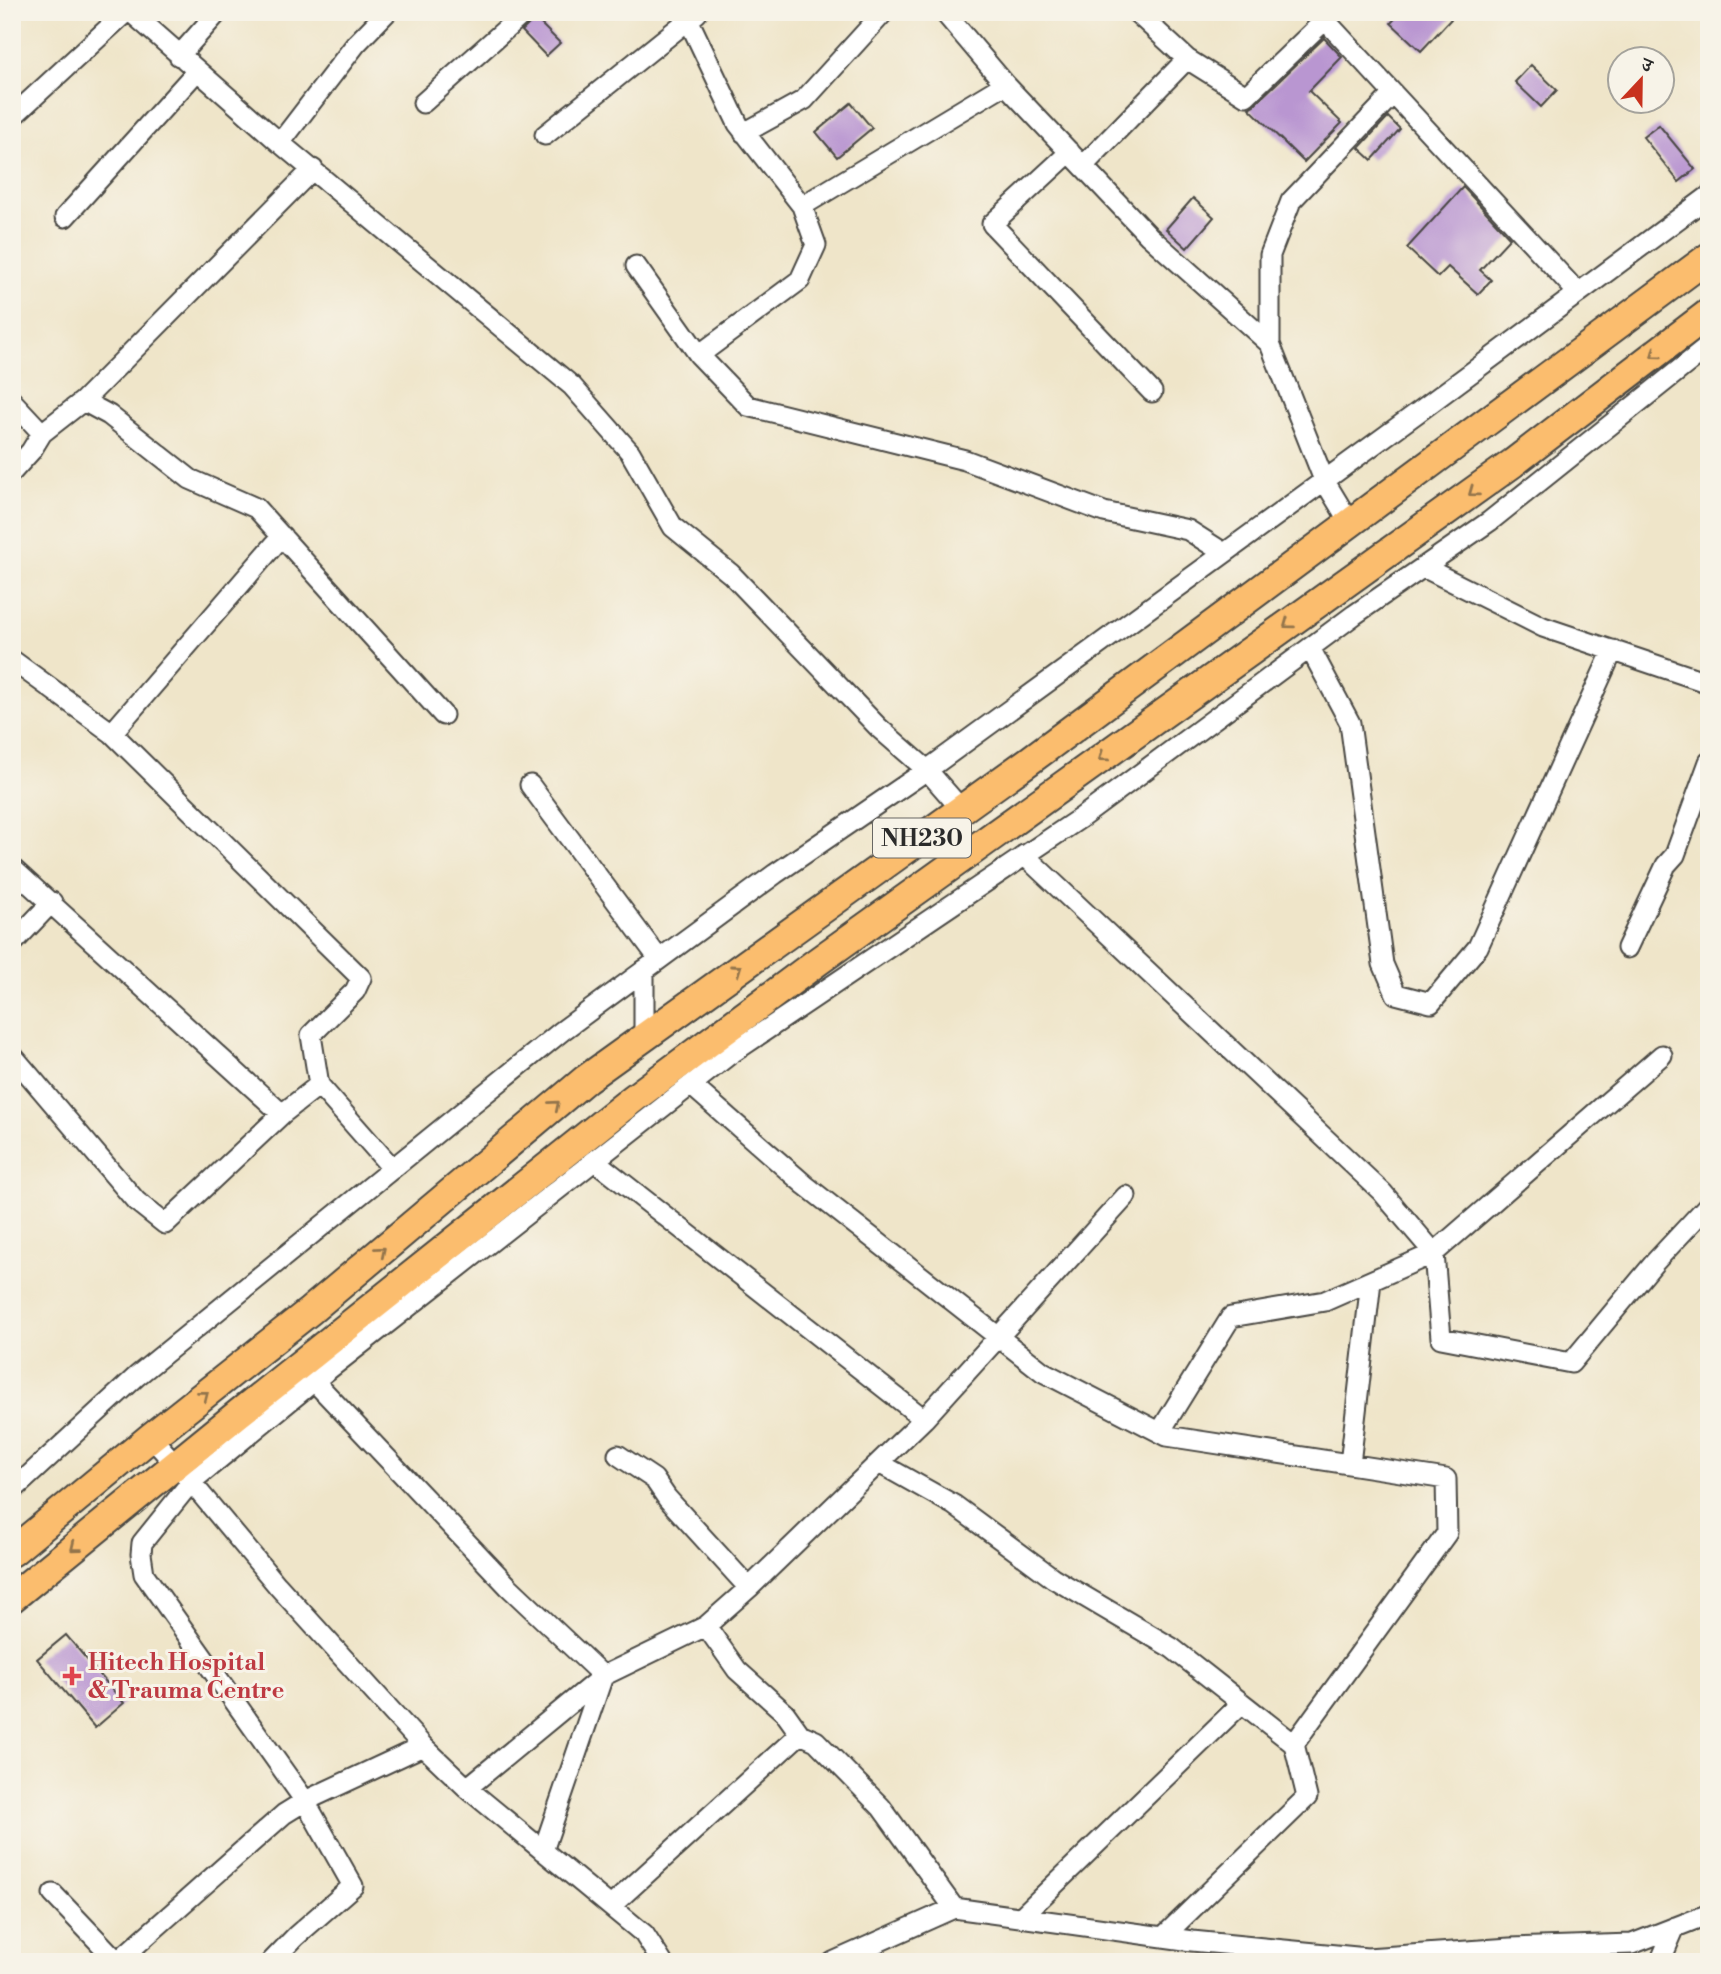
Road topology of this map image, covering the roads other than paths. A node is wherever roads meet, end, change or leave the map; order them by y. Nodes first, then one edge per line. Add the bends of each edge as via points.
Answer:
1 (128, 12) edge
2 (218, 12) edge
3 (387, 12) edge
4 (525, 12) edge
5 (884, 12) edge
6 (944, 12) edge
7 (1136, 12) edge
8 (693, 16) edge
9 (1330, 16) edge
10 (179, 56) junction
11 (1187, 59) junction
12 (196, 72) junction
13 (1005, 84) junction
14 (1392, 95) junction
15 (423, 103) dead end
16 (12, 117) edge
17 (744, 132) junction
18 (545, 135) dead end
19 (280, 143) junction
20 (1076, 159) junction
21 (313, 169) junction
22 (1709, 196) edge
23 (802, 206) junction
24 (65, 217) dead end
25 (1709, 257) edge
26 (636, 266) dead end
27 (1578, 293) junction
28 (1709, 313) edge
29 (1270, 344) junction
30 (1709, 346) edge
31 (699, 355) junction
32 (1152, 392) dead end
33 (12, 401) edge
34 (83, 401) junction
35 (42, 433) junction
36 (12, 471) edge
37 (1324, 480) junction
38 (1350, 523) junction
39 (282, 536) junction
40 (1224, 553) junction
41 (1423, 567) junction
42 (1350, 580) junction
43 (1354, 615) junction
44 (1310, 648) junction
45 (1613, 650) junction
46 (12, 660) edge
47 (1709, 683) edge
48 (443, 715) dead end
49 (112, 733) junction
50 (1709, 762) edge
51 (927, 770) junction
52 (530, 785) dead end
53 (961, 810) junction
54 (1024, 855) junction
55 (12, 868) edge
56 (52, 902) junction
57 (12, 944) edge
58 (1627, 948) dead end
59 (651, 965) junction
60 (643, 1036) junction
61 (717, 1050) junction
62 (12, 1055) edge
63 (1662, 1055) dead end
64 (319, 1085) junction
65 (691, 1085) junction
66 (282, 1114) junction
67 (595, 1161) junction
68 (393, 1168) junction
69 (1126, 1196) dead end
70 (1709, 1204) edge
71 (1434, 1253) junction
72 (1371, 1281) junction
73 (999, 1337) junction
74 (314, 1381) junction
75 (924, 1419) junction
76 (1160, 1432) junction
77 (151, 1437) junction
78 (618, 1455) dead end
79 (879, 1463) junction
80 (1350, 1464) junction
81 (183, 1473) junction
82 (12, 1491) edge
83 (12, 1552) edge
84 (749, 1588) junction
85 (12, 1598) edge
86 (706, 1626) junction
87 (603, 1676) junction
88 (1242, 1703) junction
89 (800, 1734) junction
90 (1294, 1744) junction
91 (423, 1746) junction
92 (467, 1788) junction
93 (305, 1801) junction
94 (543, 1851) junction
95 (53, 1894) dead end
96 (611, 1906) junction
97 (954, 1908) junction
98 (1709, 1914) edge
99 (1021, 1917) junction
100 (1675, 1927) junction
101 (1163, 1937) junction
102 (1286, 1956) edge
103 (117, 1961) edge
104 (271, 1962) edge
105 (662, 1962) edge
106 (833, 1962) edge
107 (1660, 1962) edge

1 - 10 street
1 - 16 street
2 - 10 street
3 - 19 street via 356,44
4 - 15 street
5 - 17 street via 804,100
6 - 13 street
7 - 11 street
8 - 17 street
8 - 18 street
9 - 11 street via 1246,96
9 - 14 street
10 - 12 street
11 - 20 street
12 - 19 street
12 - 24 street
13 - 20 street
13 - 23 street
14 - 27 street
14 - 29 street via 1291,201 1270,255
17 - 23 street
19 - 21 street
20 - 29 street via 1149,236
20 - 32 street via 992,224
21 - 34 street
21 - 51 street via 572,386 629,452 673,527 731,574 879,728
22 - 27 street
23 - 31 street via 816,245 800,280
25 - 38 highway, NH230
26 - 31 street
27 - 37 street
28 -> 42 highway, NH230
29 - 37 street
30 - 41 street via 1490,520
31 - 40 street via 748,405 965,460 1104,512 1188,530
33 - 35 street
34 - 35 street
34 - 39 street via 109,415 190,479 256,508
35 - 36 street
37 - 38 street
37 - 40 street
38 - 53 highway, NH230
39 - 48 street
39 - 49 street
40 - 51 street
41 - 43 street
41 - 45 street via 1543,627
42 - 43 street
42 -> 61 highway, NH230 via 817,962
43 - 44 street
44 - 45 street via 1350,723 1383,964 1396,994 1431,1003 1478,947
44 - 54 street
45 - 47 street
46 - 49 street
49 - 64 street via 361,978 355,991 311,1035
50 - 58 street via 1675,855
51 - 53 street
51 - 59 street via 775,873
52 - 59 street
60 -> 53 highway, NH230
54 - 61 street
54 - 71 street via 1382,1192
55 - 56 street
56 - 57 street
56 - 66 street
59 - 60 street
59 - 68 street
77 -> 60 highway, NH230
61 - 65 street
61 - 81 highway, NH230 via 623,1106
62 - 66 street via 136,1201 165,1224
63 - 71 street
64 - 66 street
64 - 68 street
65 - 67 street
65 - 73 street via 805,1185
67 - 74 street
67 - 75 street
68 - 82 street via 137,1376
69 - 73 street
70 - 71 street via 1572,1363 1440,1338
71 - 72 street
72 - 76 street via 1325,1301 1230,1317
72 - 80 street
73 - 75 street
73 - 76 street via 1043,1372
74 - 81 street
74 - 87 street via 509,1587
75 - 79 street
76 - 80 street
77 - 81 street
77 - 83 highway, NH230
78 - 84 street via 654,1479
79 - 84 street
79 - 88 street via 954,1505 1053,1578 1172,1648
80 - 90 street via 1446,1479 1447,1533
81 -> 85 highway, NH230 via 128,1504
81 - 91 street
81 - 93 street via 142,1544 145,1574
84 - 86 street
86 - 87 street
86 - 89 street via 737,1670 785,1713
87 - 92 street
87 - 94 street
88 - 90 street
88 - 99 street
89 - 96 street
89 - 97 street via 816,1741 881,1807
90 - 101 street via 1307,1797
91 - 92 street
91 - 93 street
92 - 94 street
93 - 103 street via 284,1814
93 - 104 street via 353,1886
94 - 96 street
95 - 103 street
96 - 105 street via 644,1934
97 - 99 street
97 - 106 street
98 - 100 street
99 - 101 street
100 - 102 street via 1632,1944 1367,1958
100 - 107 street
101 - 102 street

